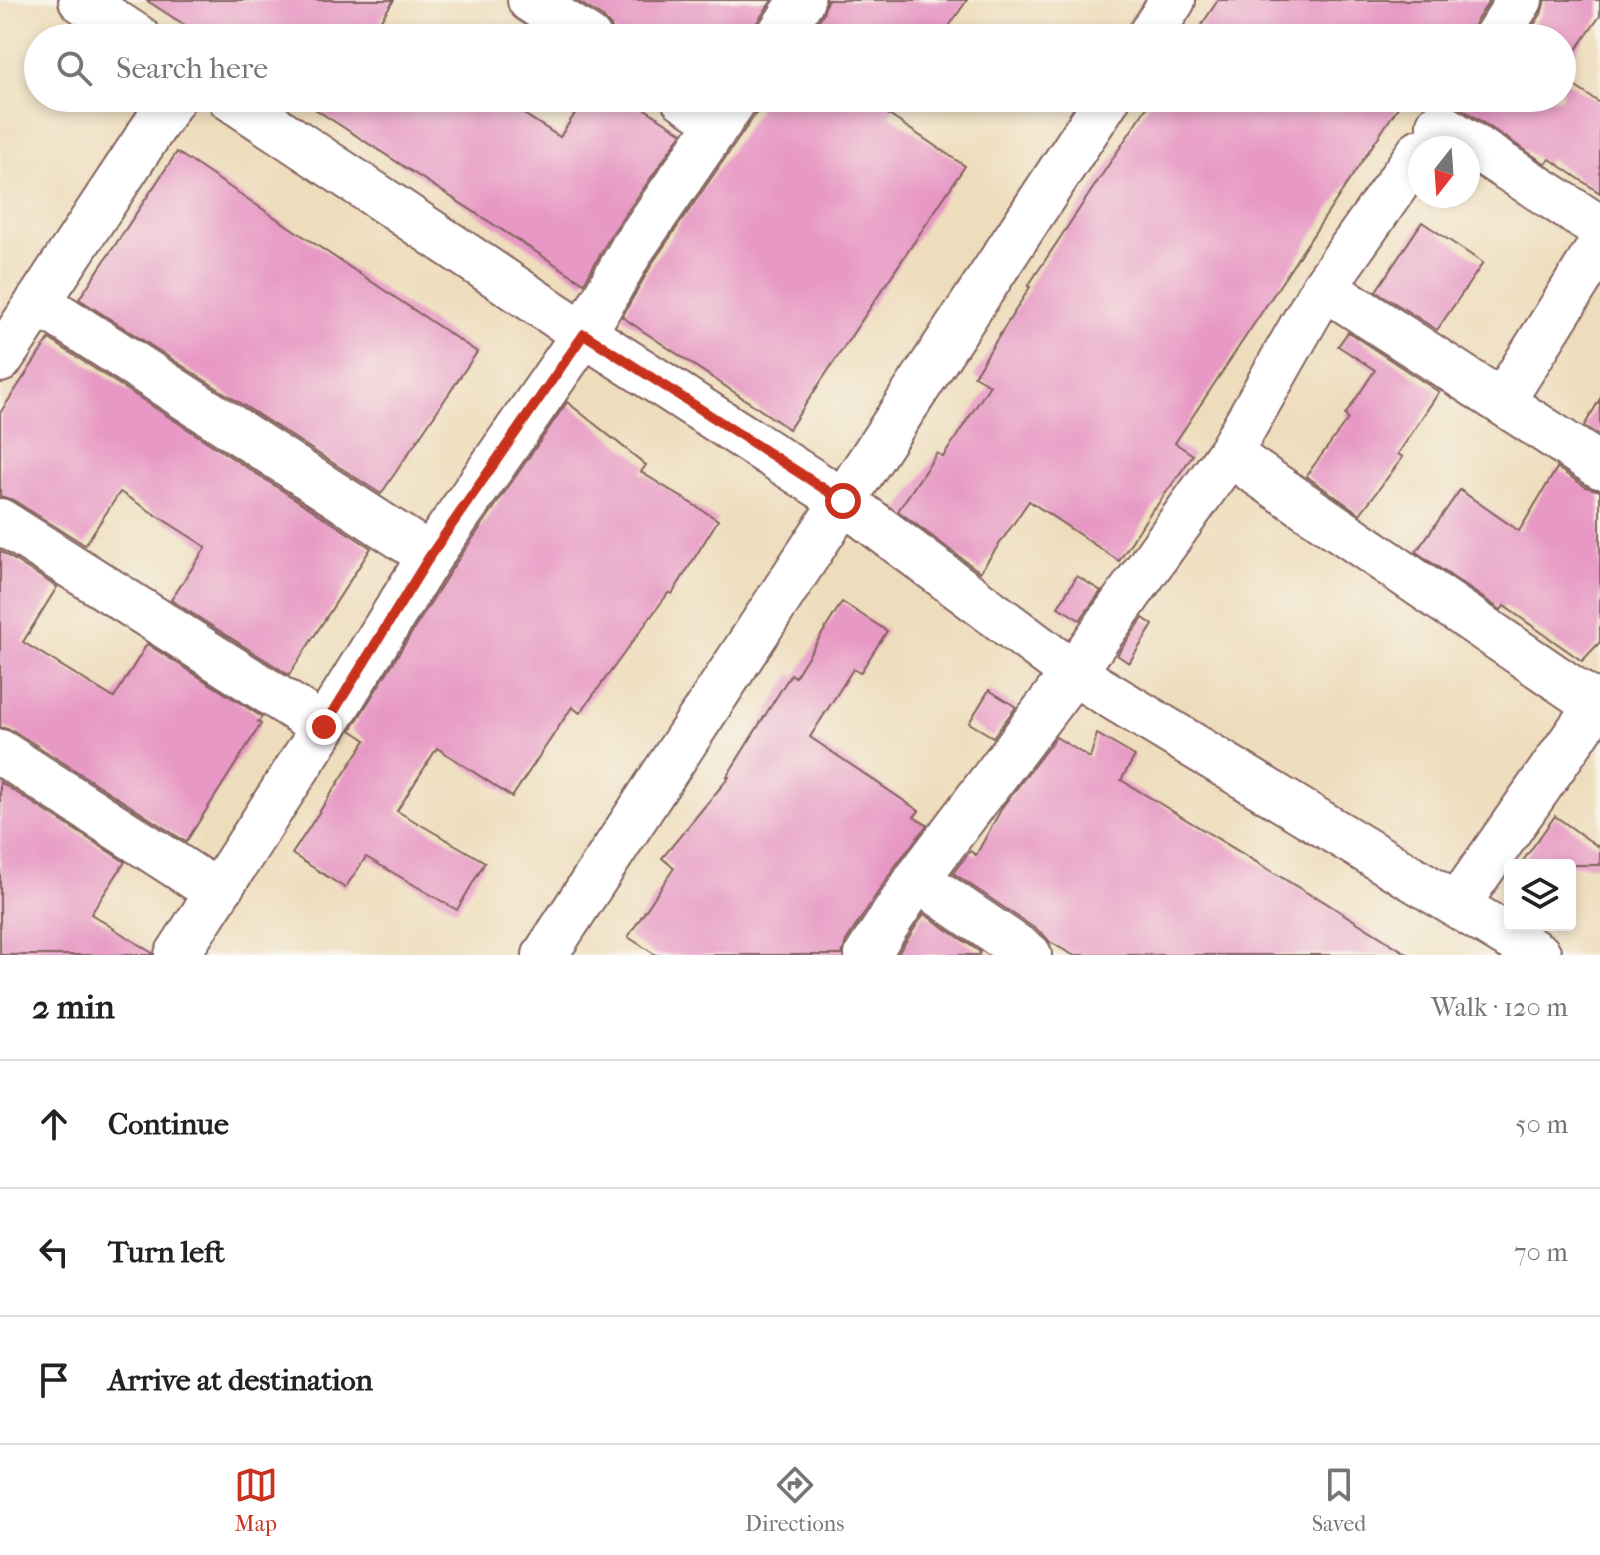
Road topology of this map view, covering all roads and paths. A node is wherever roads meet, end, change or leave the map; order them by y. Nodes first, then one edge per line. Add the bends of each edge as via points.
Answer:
1 (530, 0) edge
2 (802, 0) edge
3 (1173, 0) edge
4 (1520, 0) edge
5 (92, 3) edge
6 (120, 24) edge
7 (567, 24) edge
8 (786, 24) edge
9 (1157, 24) edge
10 (1504, 24) edge
11 (164, 112) edge
12 (251, 112) edge
13 (727, 112) edge
14 (1099, 112) edge
15 (1434, 130) edge
16 (1600, 228) edge
17 (1600, 246) edge
18 (1324, 287) junction
19 (38, 302) junction
20 (584, 334) junction
21 (0, 360) edge
22 (1502, 402) junction
23 (1229, 454) junction
24 (1600, 466) edge
25 (843, 501) junction
26 (0, 521) edge
27 (430, 556) junction
28 (1073, 673) junction
29 (1598, 703) edge
30 (324, 727) junction
31 (0, 752) edge
32 (917, 879) junction
33 (217, 892) junction
34 (1457, 905) junction
35 (177, 955) edge
36 (545, 955) edge
37 (867, 955) edge
38 (1029, 955) edge
39 (1539, 955) edge

1 - 7 street
2 - 8 street
3 - 9 street
4 - 10 street
5 - 6 street
11 - 19 street
12 - 20 street
13 - 20 street via 632,249
14 - 25 street
15 - 16 street
15 - 18 street
17 - 22 street
18 - 22 street
18 - 23 street
19 - 21 street
19 - 27 street
20 - 25 street
20 - 27 street
22 - 24 street
23 - 28 street
23 - 29 street
25 - 28 street
25 - 36 street
26 - 30 street
27 - 30 street
28 - 32 street
28 - 34 street
29 - 34 street
30 - 33 street
31 - 33 street
32 - 37 street
32 - 38 street
33 - 35 street
34 - 39 street

